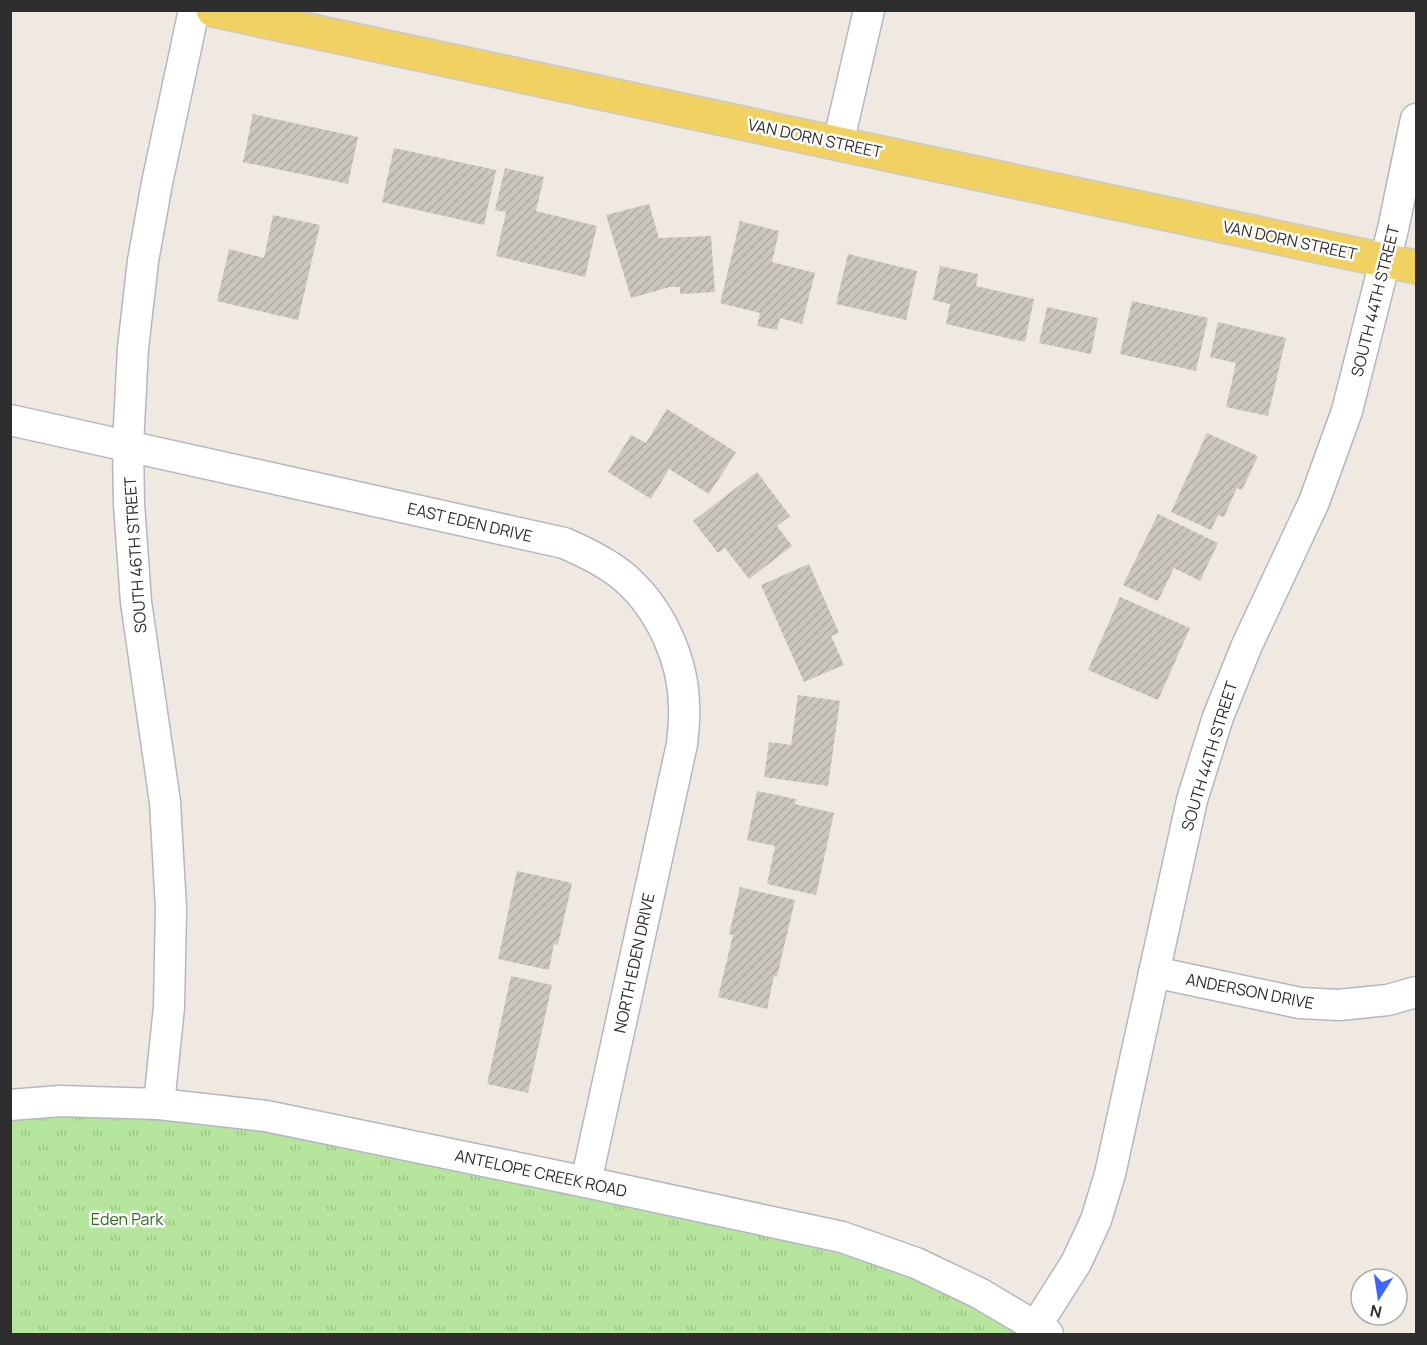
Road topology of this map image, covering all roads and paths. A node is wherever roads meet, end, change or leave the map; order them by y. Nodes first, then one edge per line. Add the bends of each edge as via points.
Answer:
1 (194, 10) edge
2 (213, 10) edge
3 (869, 10) edge
4 (1416, 119) edge
5 (838, 144) junction
6 (1384, 260) junction
7 (1416, 267) edge
8 (10, 420) edge
9 (128, 445) junction
10 (682, 744) joint
11 (1154, 972) junction
12 (1416, 992) edge
13 (159, 1104) junction
14 (10, 1105) edge
15 (586, 1182) junction
16 (1042, 1330) edge

1 - 9 street, SOUTH 46TH STREET via 143,261
2 - 5 main road, VAN DORN STREET
3 - 5 street
4 - 6 street, SOUTH 44TH STREET
5 - 6 main road, VAN DORN STREET
6 - 7 main road, VAN DORN STREET
6 - 11 street, SOUTH 44TH STREET via 1340,431 1314,502 1218,717 1192,800
8 - 9 street, EAST EDEN DRIVE
9 - 10 street, EAST EDEN DRIVE via 564,543 592,555 624,577 666,631 679,668 684,706
9 - 13 street, SOUTH 46TH STREET via 136,602 165,802 171,909 169,1007
10 - 15 street, NORTH EDEN DRIVE
11 - 12 street, ANDERSON DRIVE via 1300,1003 1339,1005 1388,1000
11 - 16 street, SOUTH 44TH STREET via 1096,1220
13 - 14 street, ANTELOPE CREEK ROAD via 60,1101
13 - 15 street, ANTELOPE CREEK ROAD via 266,1116
15 - 16 street, ANTELOPE CREEK ROAD via 842,1237 916,1263 979,1293

